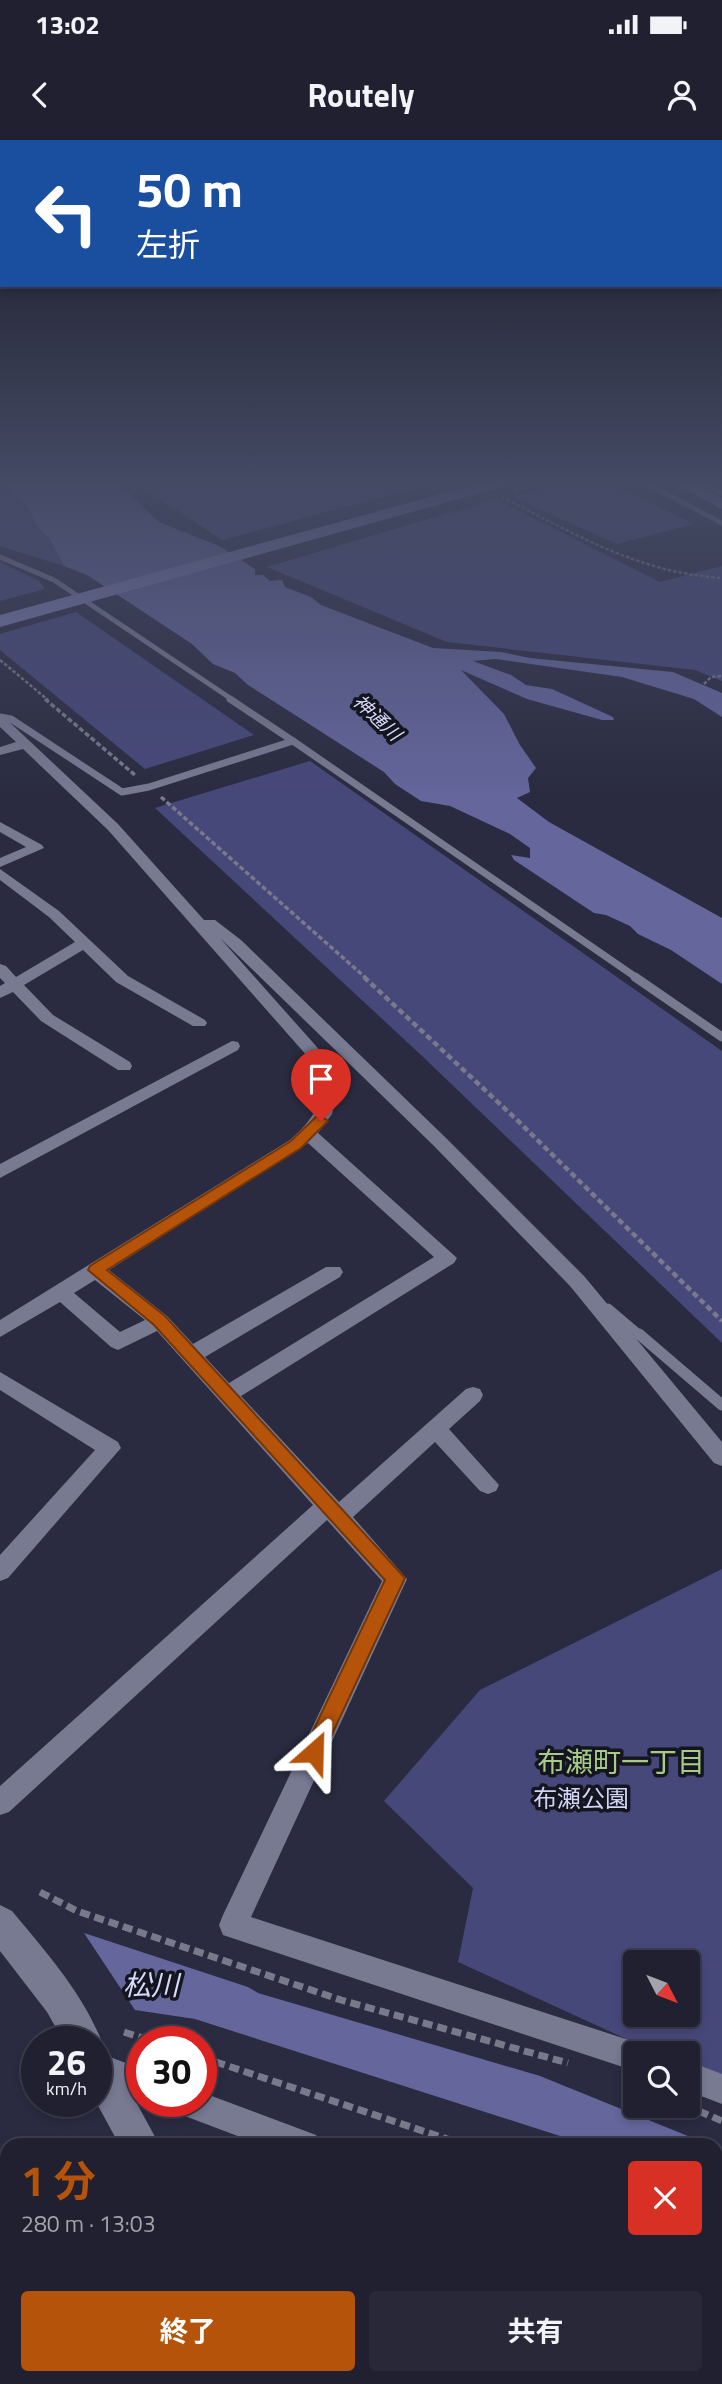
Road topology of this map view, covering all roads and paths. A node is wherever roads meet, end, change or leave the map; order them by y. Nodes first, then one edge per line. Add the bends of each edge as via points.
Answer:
1 (65, 588) edge
2 (71, 588) edge
3 (121, 588) edge
4 (0, 607) edge
5 (0, 621) edge
6 (0, 660) edge
7 (722, 676) edge
8 (704, 684) dead end
9 (0, 718) edge
10 (293, 741) junction
11 (25, 744) junction
12 (0, 751) edge
13 (149, 787) junction
14 (0, 826) edge
15 (0, 863) edge
16 (0, 873) edge
17 (174, 895) junction
18 (85, 943) junction
19 (0, 969) edge
20 (7, 988) edge
21 (199, 1023) dead end
22 (722, 1037) edge
23 (232, 1046) dead end
24 (124, 1066) dead end
25 (309, 1133) junction
26 (0, 1172) edge
27 (96, 1270) junction
28 (333, 1272) dead end
29 (577, 1281) junction
30 (61, 1292) junction
31 (160, 1321) junction
32 (722, 1321) edge
33 (0, 1330) edge
34 (191, 1355) junction
35 (0, 1380) edge
36 (227, 1395) junction
37 (473, 1395) dead end
38 (722, 1405) edge
39 (436, 1429) junction
40 (722, 1457) edge
41 (488, 1485) dead end
42 (333, 1512) junction
43 (0, 1571) edge
44 (0, 1804) edge
45 (40, 1892) dead end
46 (0, 1923) edge
47 (75, 2026) edge
48 (623, 2053) edge
49 (217, 2062) edge
50 (573, 2064) dead end
51 (700, 2081) edge
52 (722, 2089) edge
53 (112, 2094) edge
54 (700, 2111) edge
55 (217, 2113) edge
56 (722, 2120) edge
57 (137, 2138) edge
58 (284, 2138) edge
59 (444, 2138) edge

1 - 10 lane
2 - 4 main road
3 - 5 main road
6 - 13 path
7 - 8 path via 711,677
9 - 11 street
9 - 13 lane via 11,719 122,792
10 - 13 lane
10 - 22 lane
11 - 12 street
11 - 17 street via 113,827
13 - 32 path via 538,1137
14 - 15 street via 37,848
16 - 18 street
17 - 25 street via 316,1055 330,1094 321,1121
17 - 29 street via 236,943
18 - 20 street
18 - 21 street via 122,979
19 - 20 street
20 - 24 street
23 - 26 street
25 - 27 street
25 - 36 street via 447,1258
27 - 30 street
27 - 31 street
28 - 34 street
29 - 38 lane
29 - 40 street
30 - 31 street via 118,1342
30 - 33 street
31 - 34 street
34 - 36 street
35 - 43 street via 110,1448
36 - 42 street
37 - 39 street
39 - 41 street
39 - 42 street
42 - 44 street
42 - 48 street via 395,1578 233,1925
45 - 50 path via 77,1911 341,2000
46 - 47 street via 60,1999
49 - 59 path
51 - 52 street
53 - 57 street
54 - 56 path
55 - 58 street

